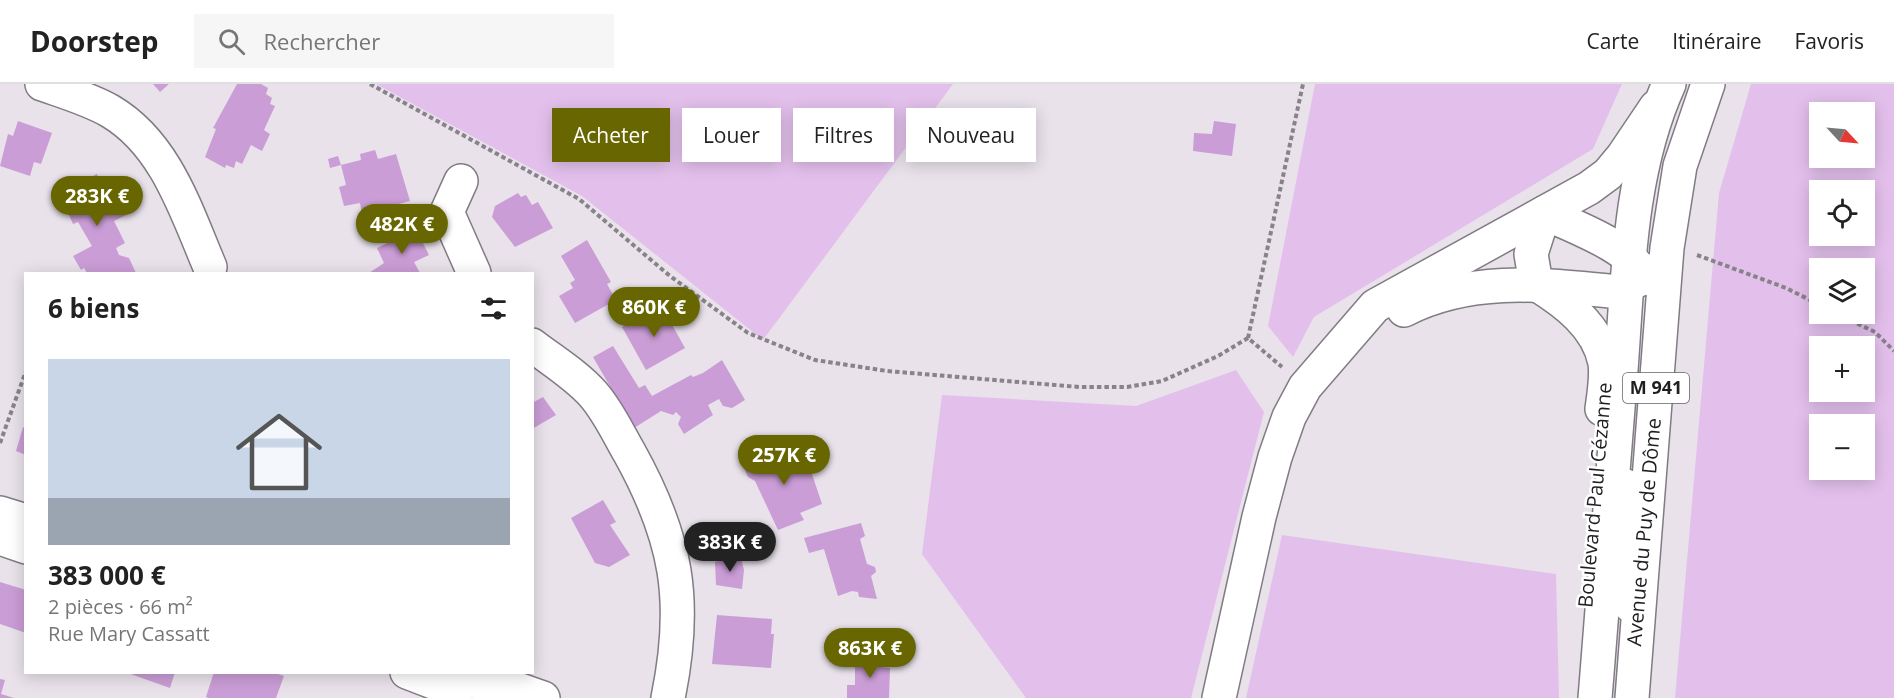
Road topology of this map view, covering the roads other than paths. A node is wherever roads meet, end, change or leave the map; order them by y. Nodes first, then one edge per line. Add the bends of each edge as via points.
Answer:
1 (42, 84) edge
2 (1708, 84) edge
3 (1667, 89) edge
4 (461, 181) dead end
5 (1673, 203) junction
6 (1544, 213) junction
7 (210, 267) dead end
8 (474, 272) edge
9 (1630, 278) junction
10 (1536, 284) junction
11 (1348, 336) junction
12 (534, 346) edge
13 (0, 513) edge
14 (24, 520) edge
15 (0, 538) edge
16 (24, 546) edge
17 (1635, 647) junction
18 (413, 674) edge
19 (444, 674) edge
20 (474, 698) edge
21 (543, 698) edge
22 (668, 698) edge
23 (1220, 698) edge
24 (1583, 698) edge
25 (1595, 698) edge
26 (1632, 698) edge

1 - 7 street via 99,105 141,134 176,187
2 - 5 street, Avenue du Puy de Dôme / M 941 via 1689,135
3 - 6 street via 1608,174
3 - 9 street, Avenue du Puy de Dôme / M 941 via 1643,162
4 - 8 street via 447,212
5 - 9 street via 1661,238
5 - 17 street, Avenue du Puy de Dôme / M 941
6 - 9 street via 1587,233
6 - 10 street via 1531,254
6 - 11 street via 1375,306
9 - 10 street
9 - 17 street via 1624,515
9 - 25 street, Avenue du Puy de Dôme / M 941
10 - 11 street via 1444,294
10 - 24 street, Boulevard Paul Cézanne via 1580,317 1597,340 1605,364 1582,658
11 - 23 street via 1305,387 1289,417 1259,517
12 - 22 street via 594,395 642,474 662,519 677,579 678,621
13 - 14 street
15 - 16 street
17 - 26 street, Avenue du Puy de Dôme / M 941
18 - 20 street
19 - 21 street via 467,681 500,683

